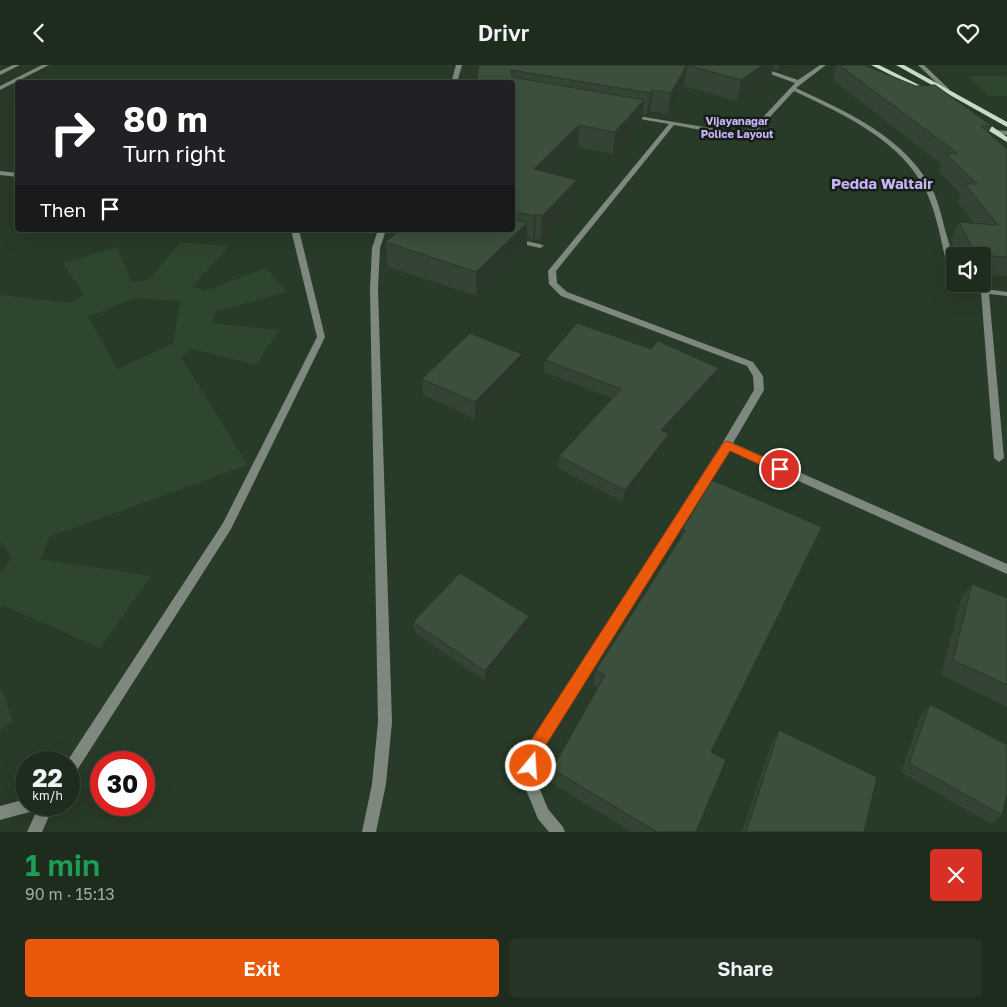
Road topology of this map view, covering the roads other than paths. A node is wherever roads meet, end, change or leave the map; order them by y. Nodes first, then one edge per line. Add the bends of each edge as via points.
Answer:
1 (17, 65) edge
2 (46, 65) edge
3 (459, 65) edge
4 (749, 65) edge
5 (823, 65) edge
6 (874, 65) edge
7 (899, 65) edge
8 (921, 65) edge
9 (0, 73) edge
10 (15, 80) edge
11 (16, 80) edge
12 (455, 80) edge
13 (799, 83) junction
14 (0, 88) edge
15 (793, 89) junction
16 (947, 90) junction
17 (945, 100) edge
18 (625, 114) edge
19 (968, 114) edge
20 (674, 123) junction
21 (1007, 125) edge
22 (996, 132) junction
23 (1007, 133) edge
24 (1007, 140) edge
25 (0, 173) edge
26 (15, 175) edge
27 (295, 232) edge
28 (381, 232) edge
29 (502, 237) edge
30 (540, 246) edge
31 (946, 252) edge
32 (986, 292) edge
33 (991, 292) edge
34 (1007, 294) edge
35 (727, 445) junction
36 (999, 457) dead end
37 (1007, 569) edge
38 (80, 753) edge
39 (15, 809) edge
40 (0, 813) edge
41 (42, 816) edge
42 (34, 832) edge
43 (369, 832) edge
44 (558, 832) edge

1 - 9 street
2 - 11 street
3 - 12 street
4 - 13 street
5 - 13 street
6 - 17 main road
7 - 16 main road
8 - 16 street
10 - 14 street
13 - 15 street
15 - 20 street via 754,131 746,134 734,135
15 - 31 street via 842,111 874,131 911,163 930,193
16 - 21 main road
18 - 20 street
19 - 22 main road
20 - 35 street via 552,271 553,284 564,294 750,364 758,376 759,390
22 - 23 street
22 - 24 main road
25 - 26 street
27 - 38 street via 321,337 227,526
28 - 43 street via 376,248 374,289 385,722 379,784
29 - 30 street
32 - 36 street
33 - 34 street
35 - 37 street
35 - 44 street via 533,751 529,781 543,814
39 - 40 street
41 - 42 street

